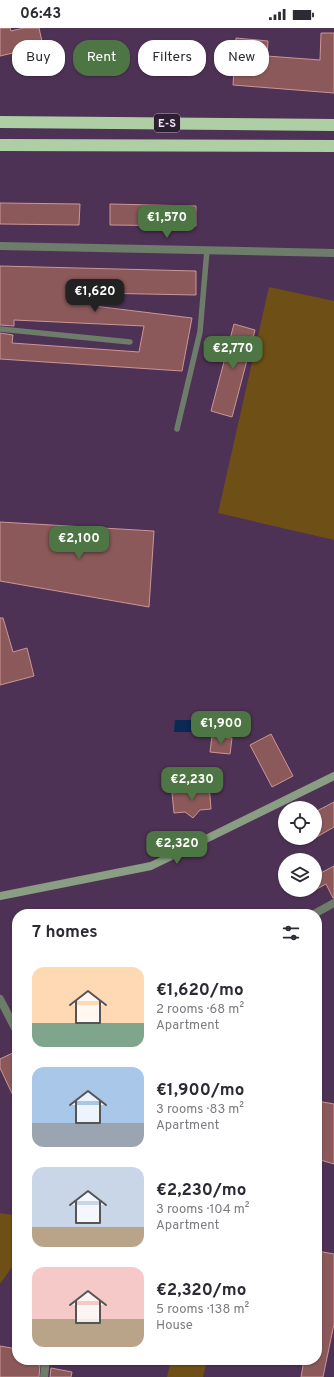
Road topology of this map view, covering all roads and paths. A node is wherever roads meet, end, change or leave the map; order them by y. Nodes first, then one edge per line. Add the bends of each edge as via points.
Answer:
1 (0, 122) edge
2 (334, 125) edge
3 (0, 145) edge
4 (334, 146) edge
5 (0, 246) edge
6 (207, 250) junction
7 (334, 253) edge
8 (0, 329) edge
9 (130, 342) dead end
10 (177, 429) dead end
11 (334, 776) edge
12 (0, 896) edge
13 (334, 903) edge
14 (322, 910) edge
15 (0, 999) edge
16 (12, 1022) edge
17 (45, 1365) edge
18 (44, 1377) edge

1 - 2 highway, E-S
3 - 4 highway, E-S
5 - 6 street
6 - 7 street
6 - 10 lane via 200,332
8 - 9 lane
11 - 12 main road via 151,866
13 - 14 street
15 - 16 street
17 - 18 street

